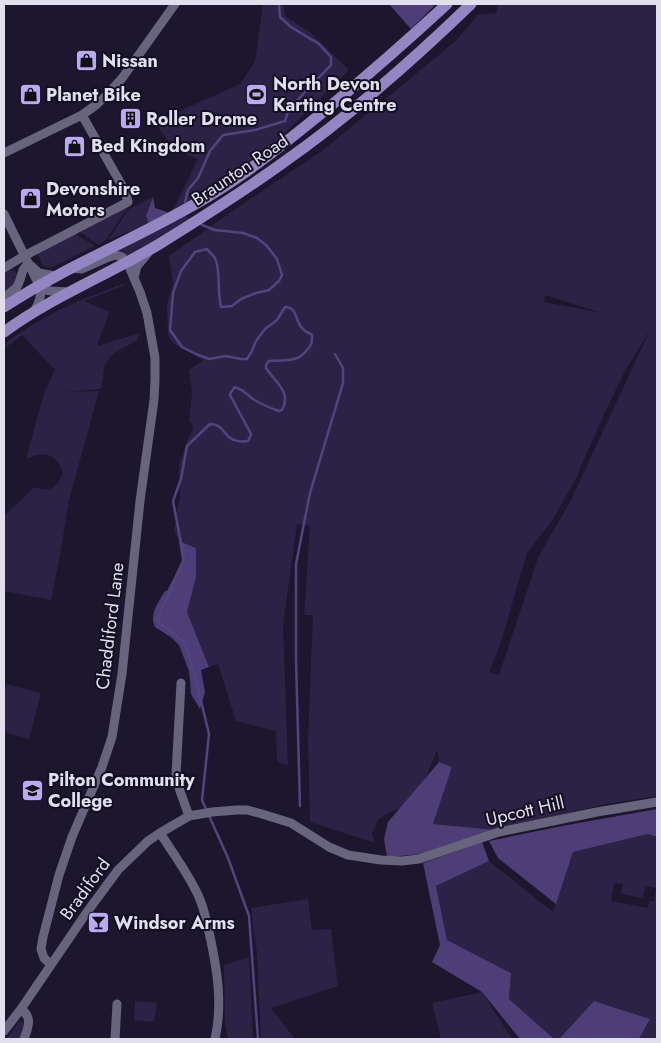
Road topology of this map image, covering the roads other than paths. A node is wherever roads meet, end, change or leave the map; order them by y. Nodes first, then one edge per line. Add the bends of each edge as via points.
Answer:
1 (175, 4) edge
2 (447, 4) edge
3 (472, 4) edge
4 (82, 115) junction
5 (4, 153) edge
6 (4, 214) edge
7 (152, 248) junction
8 (26, 259) junction
9 (127, 262) junction
10 (4, 268) edge
11 (71, 268) junction
12 (113, 269) junction
13 (55, 276) junction
14 (134, 279) junction
15 (39, 287) junction
16 (69, 292) junction
17 (4, 298) edge
18 (4, 307) edge
19 (32, 313) junction
20 (4, 332) edge
21 (181, 683) dead end
22 (657, 802) edge
23 (189, 816) junction
24 (160, 832) junction
25 (329, 847) joint
26 (51, 965) junction
27 (117, 1004) dead end
28 (21, 1009) junction
29 (4, 1031) edge
30 (24, 1039) edge
31 (116, 1039) edge
32 (215, 1039) edge

1 - 4 street via 124,77
2 - 11 main road, Braunton Road via 354,86 244,173 188,208
3 - 7 main road, Braunton Road via 384,84 313,141 253,184
4 - 5 street
4 - 8 street via 128,202
6 - 8 street
7 - 9 main road, Braunton Road
7 - 14 street via 137,266
8 - 10 street
8 - 13 street via 40,273
8 - 15 street
8 - 17 street via 20,280
9 - 11 street via 116,256 82,269
9 - 12 main road, Braunton Road
9 - 14 street, Chaddiford Lane
11 - 13 main road, Braunton Road
12 - 14 street
12 - 16 main road, Braunton Road
13 - 15 main road, Braunton Road
14 - 26 street, Chaddiford Lane via 147,313 155,358 155,380 122,674 112,737 61,868 43,937 42,954
15 - 16 street
15 - 18 main road, Braunton Road
15 - 19 street via 40,300
16 - 19 main road, Braunton Road
19 - 20 main road, Braunton Road
21 - 23 street via 176,774
22 - 25 street, Upcott Hill via 499,832 420,859 402,861 354,857
23 - 24 street, Bradiford
23 - 25 street, Bradiford via 242,810 262,814 291,823
24 - 26 street, Bradiford via 118,870
24 - 32 street via 199,897 205,914 218,979
26 - 28 street, Bradiford
27 - 31 street
28 - 29 street, Bradiford
28 - 30 street via 29,1019

